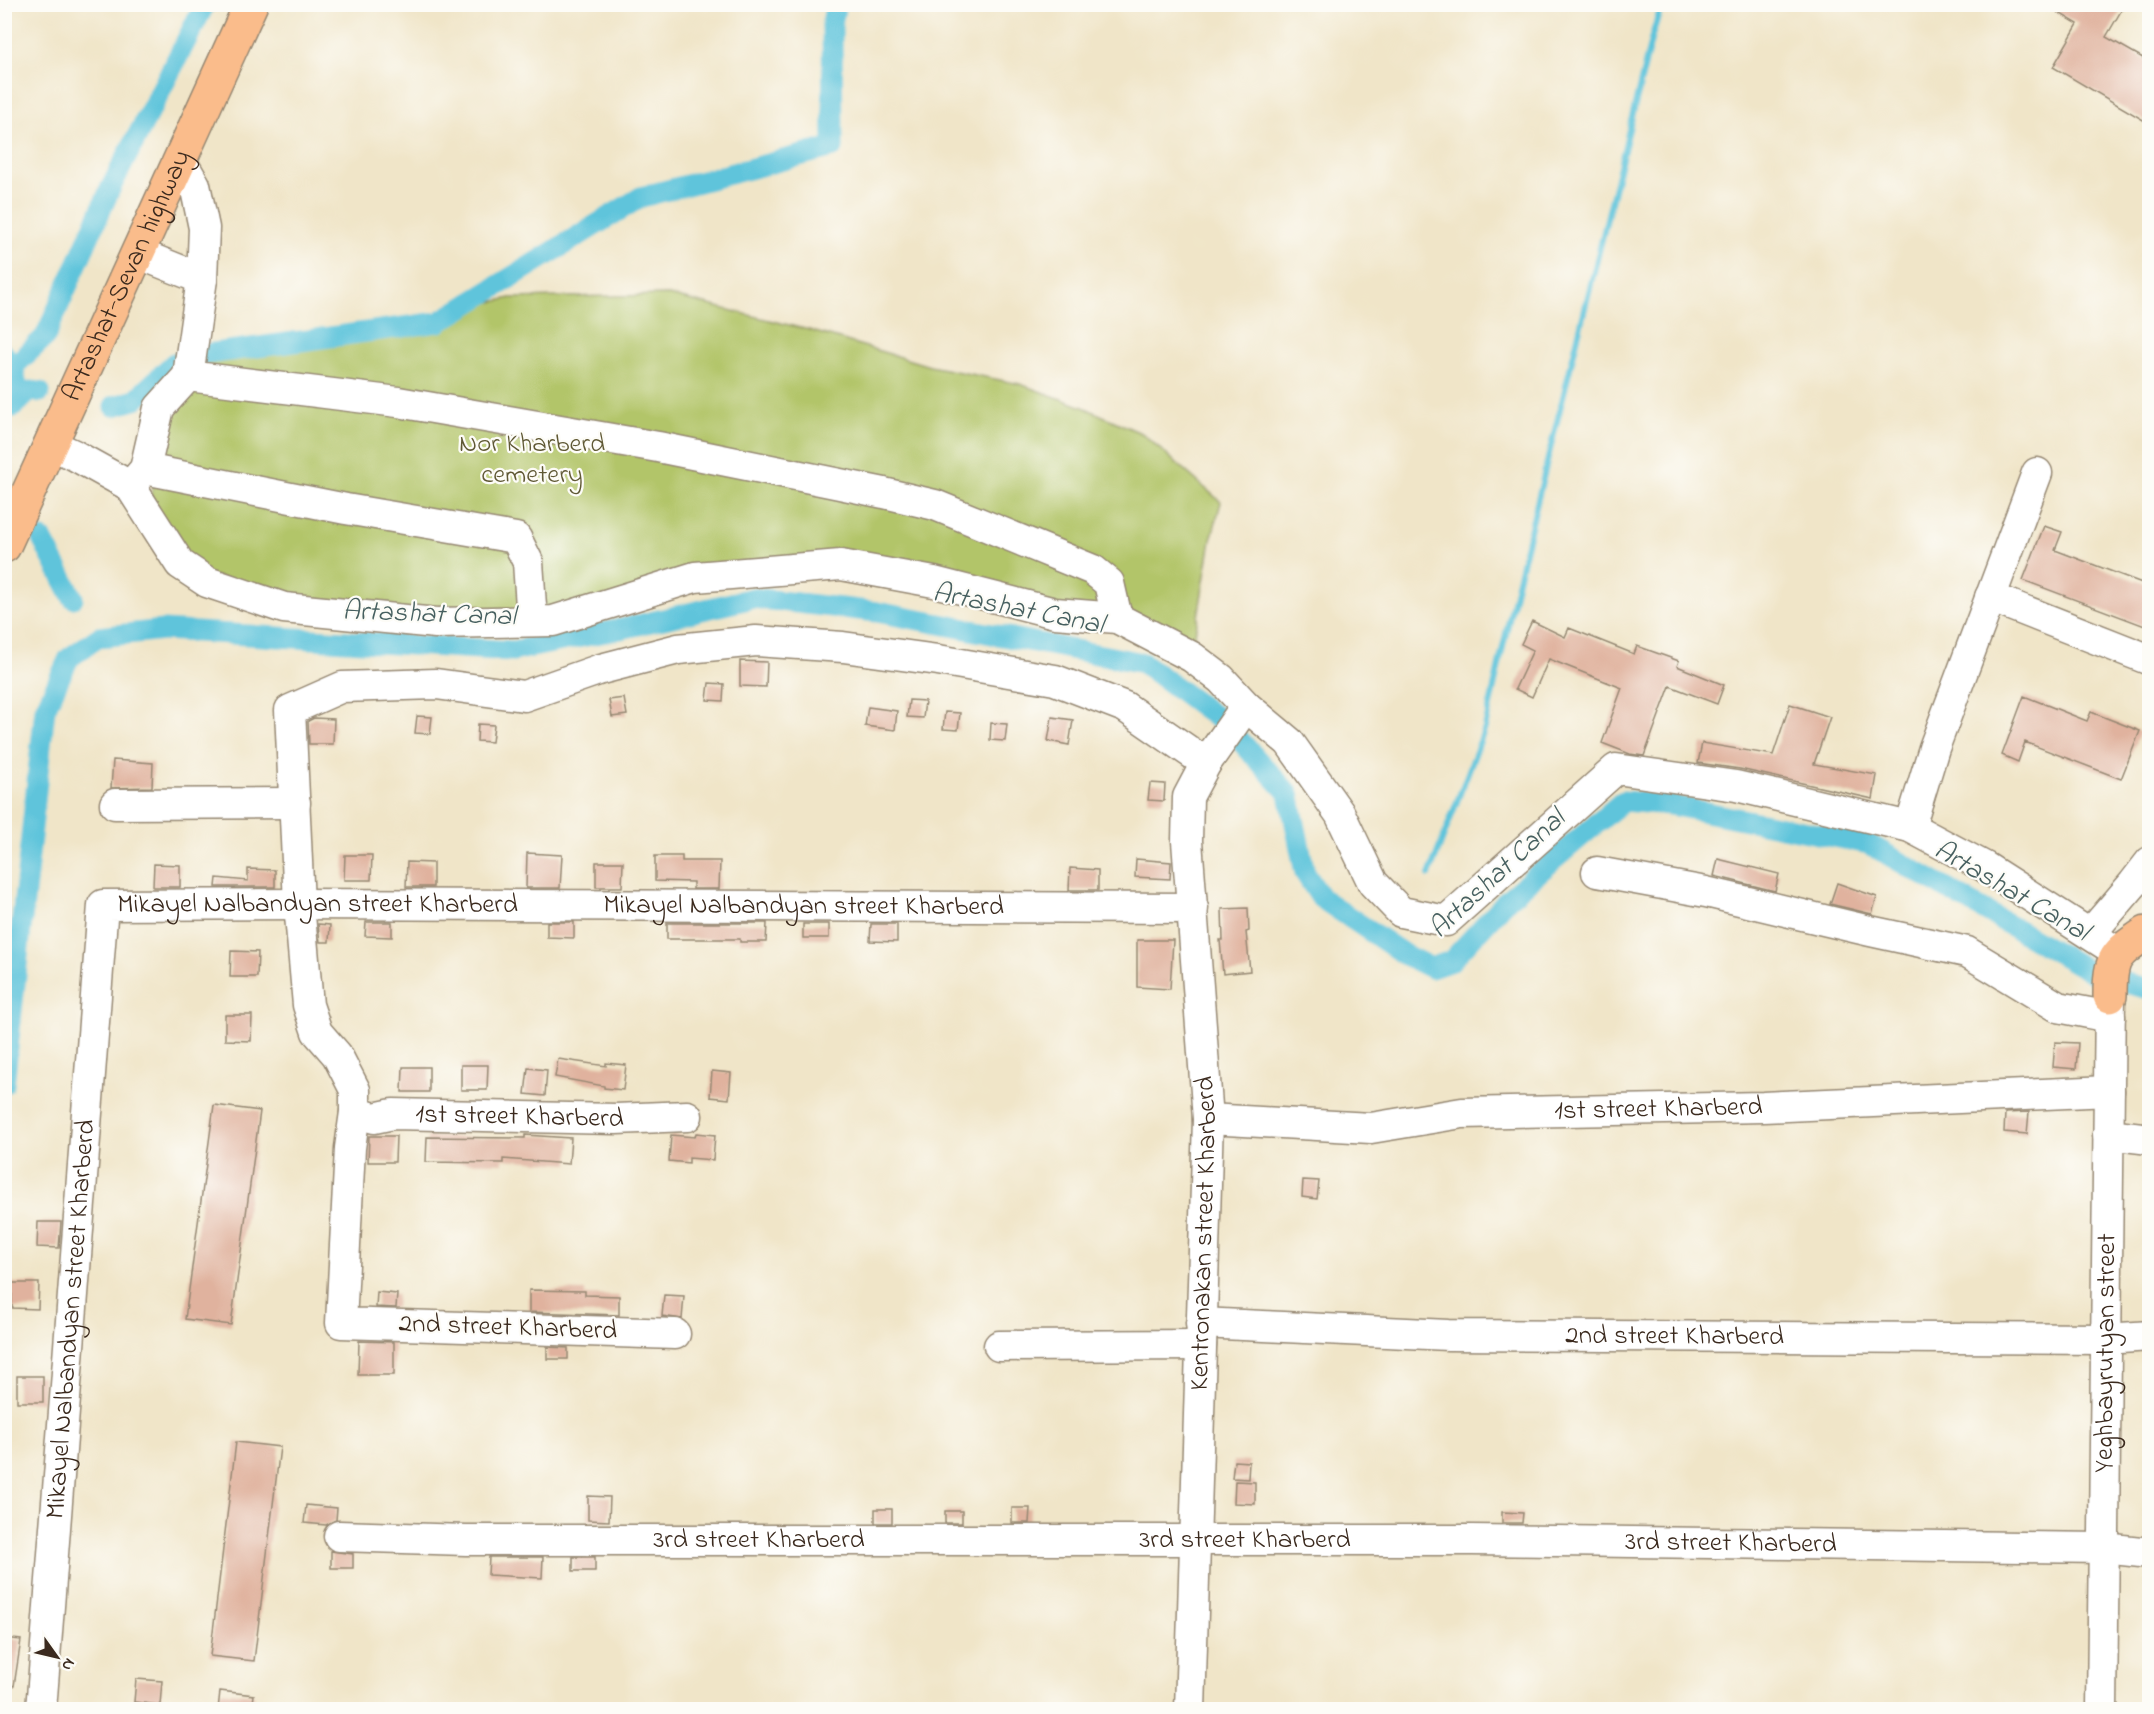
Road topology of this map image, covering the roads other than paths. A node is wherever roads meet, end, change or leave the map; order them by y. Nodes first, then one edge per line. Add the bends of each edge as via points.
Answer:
1 (251, 4) edge
2 (180, 159) junction
3 (137, 253) junction
4 (202, 279) junction
5 (188, 375) junction
6 (50, 444) junction
7 (2037, 473) dead end
8 (138, 478) junction
9 (4, 546) edge
10 (1990, 597) junction
11 (1117, 618) junction
12 (532, 621) junction
13 (2150, 660) edge
14 (1246, 706) junction
15 (1206, 763) junction
16 (295, 803) junction
17 (115, 804) dead end
18 (1910, 827) junction
19 (2150, 862) edge
20 (1597, 872) dead end
21 (299, 904) junction
22 (1193, 908) junction
23 (2150, 933) edge
24 (2090, 934) junction
25 (2112, 983) junction
26 (2109, 1091) junction
27 (355, 1112) junction
28 (687, 1116) dead end
29 (1208, 1119) junction
30 (2108, 1134) junction
31 (2150, 1139) edge
32 (675, 1334) dead end
33 (1201, 1334) junction
34 (2150, 1336) edge
35 (2106, 1339) junction
36 (999, 1346) dead end
37 (339, 1536) dead end
38 (1195, 1540) junction
39 (2104, 1548) junction
40 (2150, 1553) edge
41 (41, 1710) edge
42 (1190, 1710) edge
43 (2103, 1710) edge

1 - 2 main road, Artashat-Sevan highway
2 - 3 main road, Artashat-Sevan highway
2 - 4 street via 195,185 204,228
3 - 4 street
3 - 6 main road, Artashat-Sevan highway
4 - 5 street
5 - 8 street via 159,408
5 - 11 street via 398,402 646,444 935,505 1093,570 1109,583
6 - 8 street
6 - 9 main road, Artashat-Sevan highway
7 - 10 street
8 - 12 street via 180,564 207,582 284,608 436,623
8 - 12 street via 516,538 528,562
10 - 13 street
10 - 18 street via 1934,748
11 - 12 street via 1056,613 934,582 841,565 695,577 553,621
11 - 14 street via 1192,657 1221,679
14 - 15 street, Kentronakan street Kharberd
14 - 18 street via 1289,742 1340,814 1373,883 1401,912 1446,921 1616,769 1736,786
15 - 16 street via 1125,706 1056,680 874,651 756,641 678,649 601,669 524,696 436,684 342,687 290,710
15 - 22 street, Kentronakan street Kharberd via 1188,796 1187,842
16 - 17 street
16 - 21 street
18 - 24 street via 1985,867
19 - 24 street
20 - 25 street via 1706,892 1967,952 2058,1007
21 - 22 street, Mikayel Nalbandyan street Kharberd
21 - 27 street via 308,1005 317,1032 337,1055 355,1090
21 - 41 street, Mikayel Nalbandyan street Kharberd via 104,905
22 - 29 street, Kentronakan street Kharberd
23 - 25 main road via 2146,933
24 - 25 street
25 - 26 street, Yeghbayrutyan street
26 - 29 street, 1st street Kharberd via 1763,1107 1462,1113 1371,1128
26 - 30 street, Yeghbayrutyan street
27 - 28 street, 1st street Kharberd via 374,1118 393,1114 616,1119
27 - 32 street, 2nd street Kharberd via 341,1323
29 - 33 street, Kentronakan street Kharberd
30 - 31 street
30 - 35 street, Yeghbayrutyan street
33 - 35 street, 2nd street Kharberd
33 - 36 street, 2nd street Kharberd
33 - 38 street, Kentronakan street Kharberd
34 - 35 street, 2nd street Kharberd
35 - 39 street, Yeghbayrutyan street
37 - 38 street, 3rd street Kharberd via 466,1540
38 - 39 street, 3rd street Kharberd
38 - 42 street, Kentronakan street Kharberd
39 - 40 street, 3rd street Kharberd
39 - 43 street, Yeghbayrutyan street

